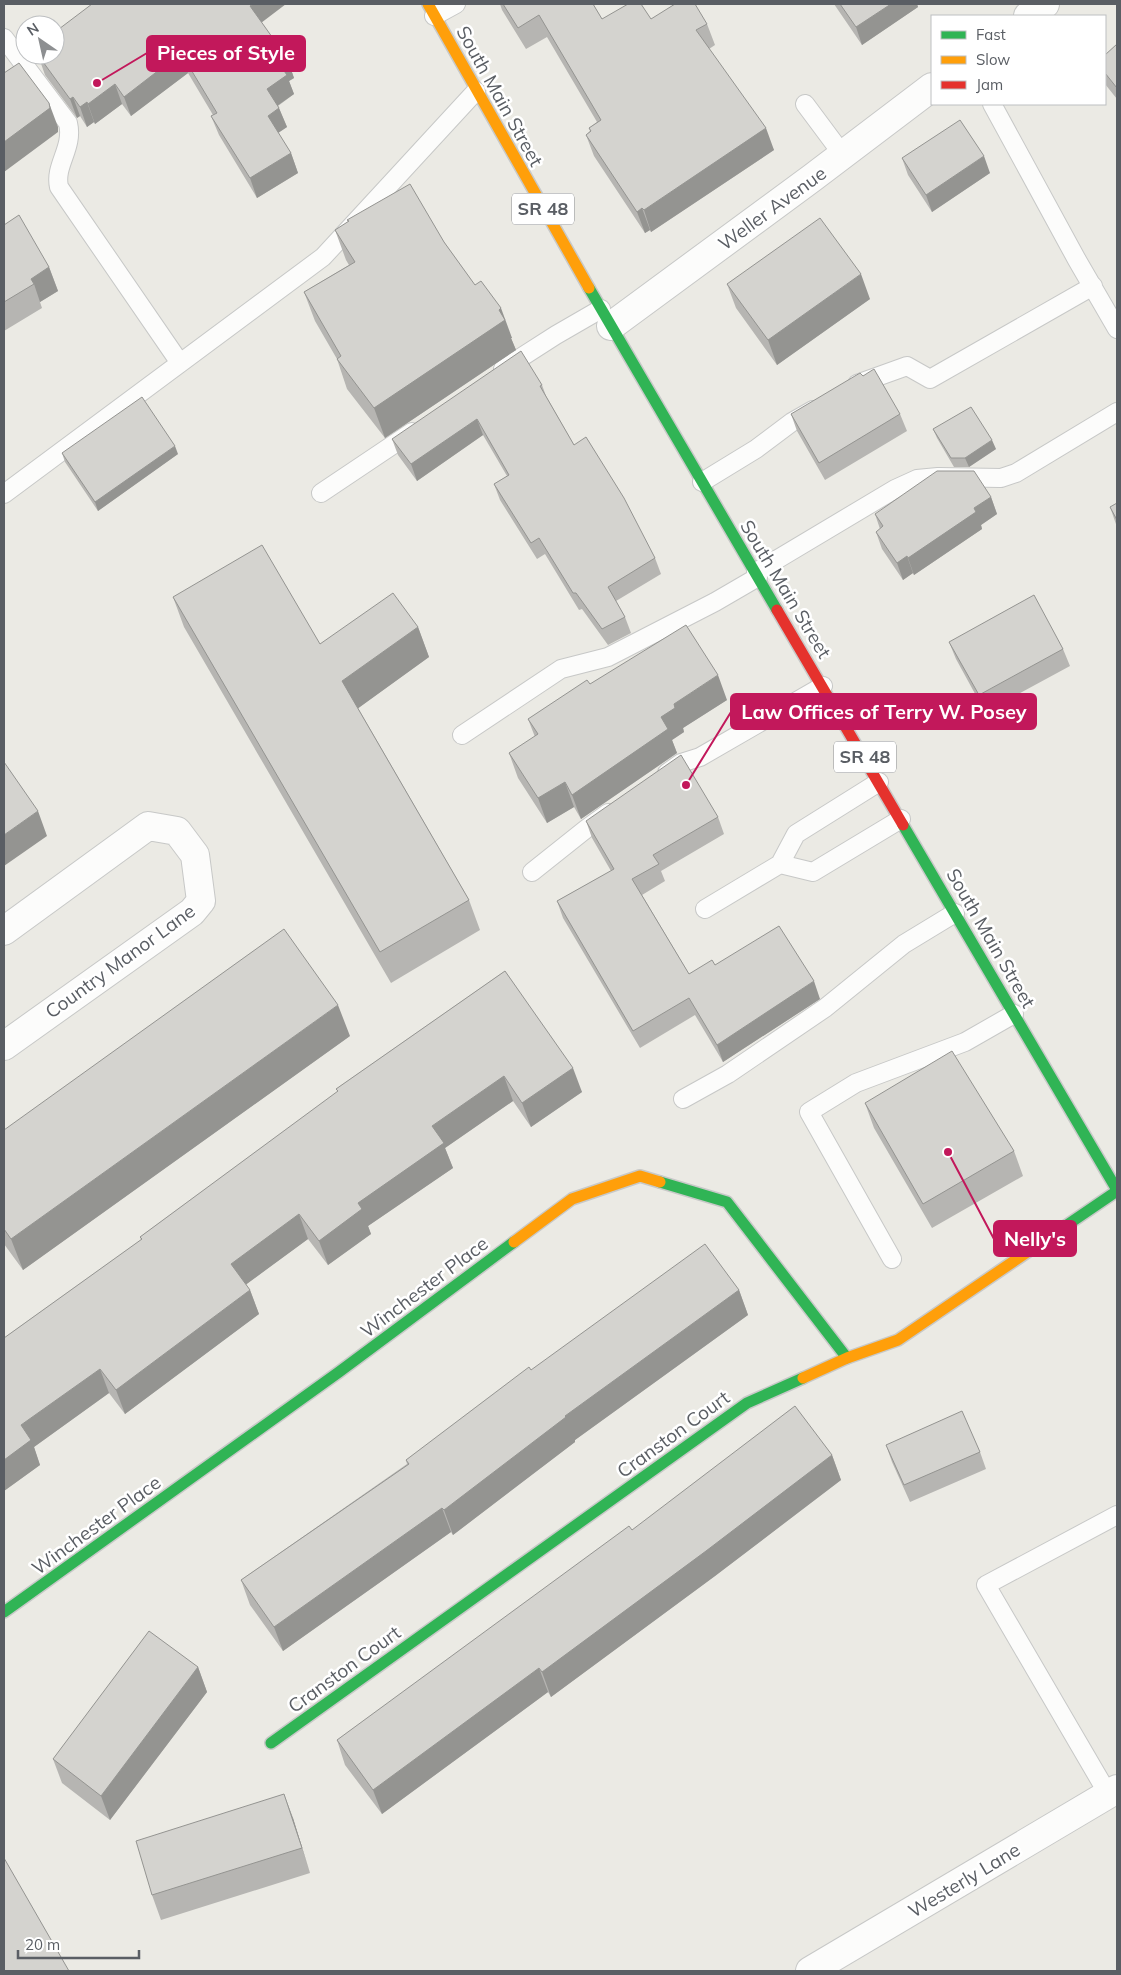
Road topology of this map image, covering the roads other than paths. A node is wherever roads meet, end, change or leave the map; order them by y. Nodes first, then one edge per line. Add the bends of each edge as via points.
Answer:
1 (456, 4) edge
2 (1045, 4) edge
3 (431, 10) edge
4 (1029, 15) edge
5 (4, 38) edge
6 (931, 88) edge
7 (476, 91) junction
8 (805, 104) dead end
9 (993, 105) edge
10 (843, 155) junction
11 (1093, 286) junction
12 (606, 318) junction
13 (1117, 329) edge
14 (180, 363) junction
15 (491, 378) edge
16 (1117, 412) edge
17 (426, 423) edge
18 (702, 482) junction
19 (321, 492) dead end
20 (4, 494) edge
21 (757, 574) junction
22 (823, 686) junction
23 (462, 735) dead end
24 (879, 782) junction
25 (649, 785) edge
26 (626, 801) edge
27 (901, 819) junction
28 (780, 864) junction
29 (532, 872) dead end
30 (705, 909) dead end
31 (955, 913) junction
32 (4, 931) edge
33 (1014, 1014) junction
34 (4, 1046) edge
35 (683, 1099) dead end
36 (1117, 1191) edge
37 (892, 1259) dead end
38 (847, 1358) junction
39 (1117, 1515) edge
40 (4, 1612) edge
41 (271, 1743) dead end
42 (1113, 1791) edge
43 (810, 1971) edge

1 - 3 lane
2 - 4 street
3 - 7 street, South Main Street / SR 48
5 - 14 lane via 68,123 71,134 59,172 60,188
6 - 10 street, Weller Avenue
7 - 12 street, South Main Street / SR 48
7 - 14 lane via 324,257
8 - 10 lane
9 - 11 lane
10 - 12 street, Weller Avenue
11 - 13 lane
11 - 18 lane via 930,379 907,366 862,380
12 - 15 lane via 556,335
12 - 18 street, South Main Street / SR 48
14 - 20 lane
16 - 21 lane via 1016,473 1001,478 917,479 895,489
17 - 19 lane
18 - 21 street, South Main Street / SR 48
21 - 22 street, South Main Street / SR 48
21 - 23 lane via 715,602 608,656 561,669
22 - 24 street, South Main Street / SR 48
22 - 25 lane
24 - 27 street, South Main Street / SR 48
24 - 28 lane via 796,834
26 - 29 lane via 586,828
27 - 28 lane via 813,872
27 - 31 street, South Main Street / SR 48
28 - 30 lane
31 - 33 street, South Main Street / SR 48
31 - 35 lane via 904,944 825,1008 728,1074
32 - 34 street, Country Manor Lane via 148,826 177,830 195,855 200,901 192,912
33 - 36 street, South Main Street / SR 48
33 - 37 lane via 965,1042 856,1083 809,1112
36 - 38 street, Cranston Court via 898,1340
38 - 40 street, Winchester Place via 727,1202 640,1176 572,1199 339,1372
38 - 41 street, Cranston Court via 747,1403
39 - 42 lane via 986,1585
42 - 43 street, Westerly Lane

